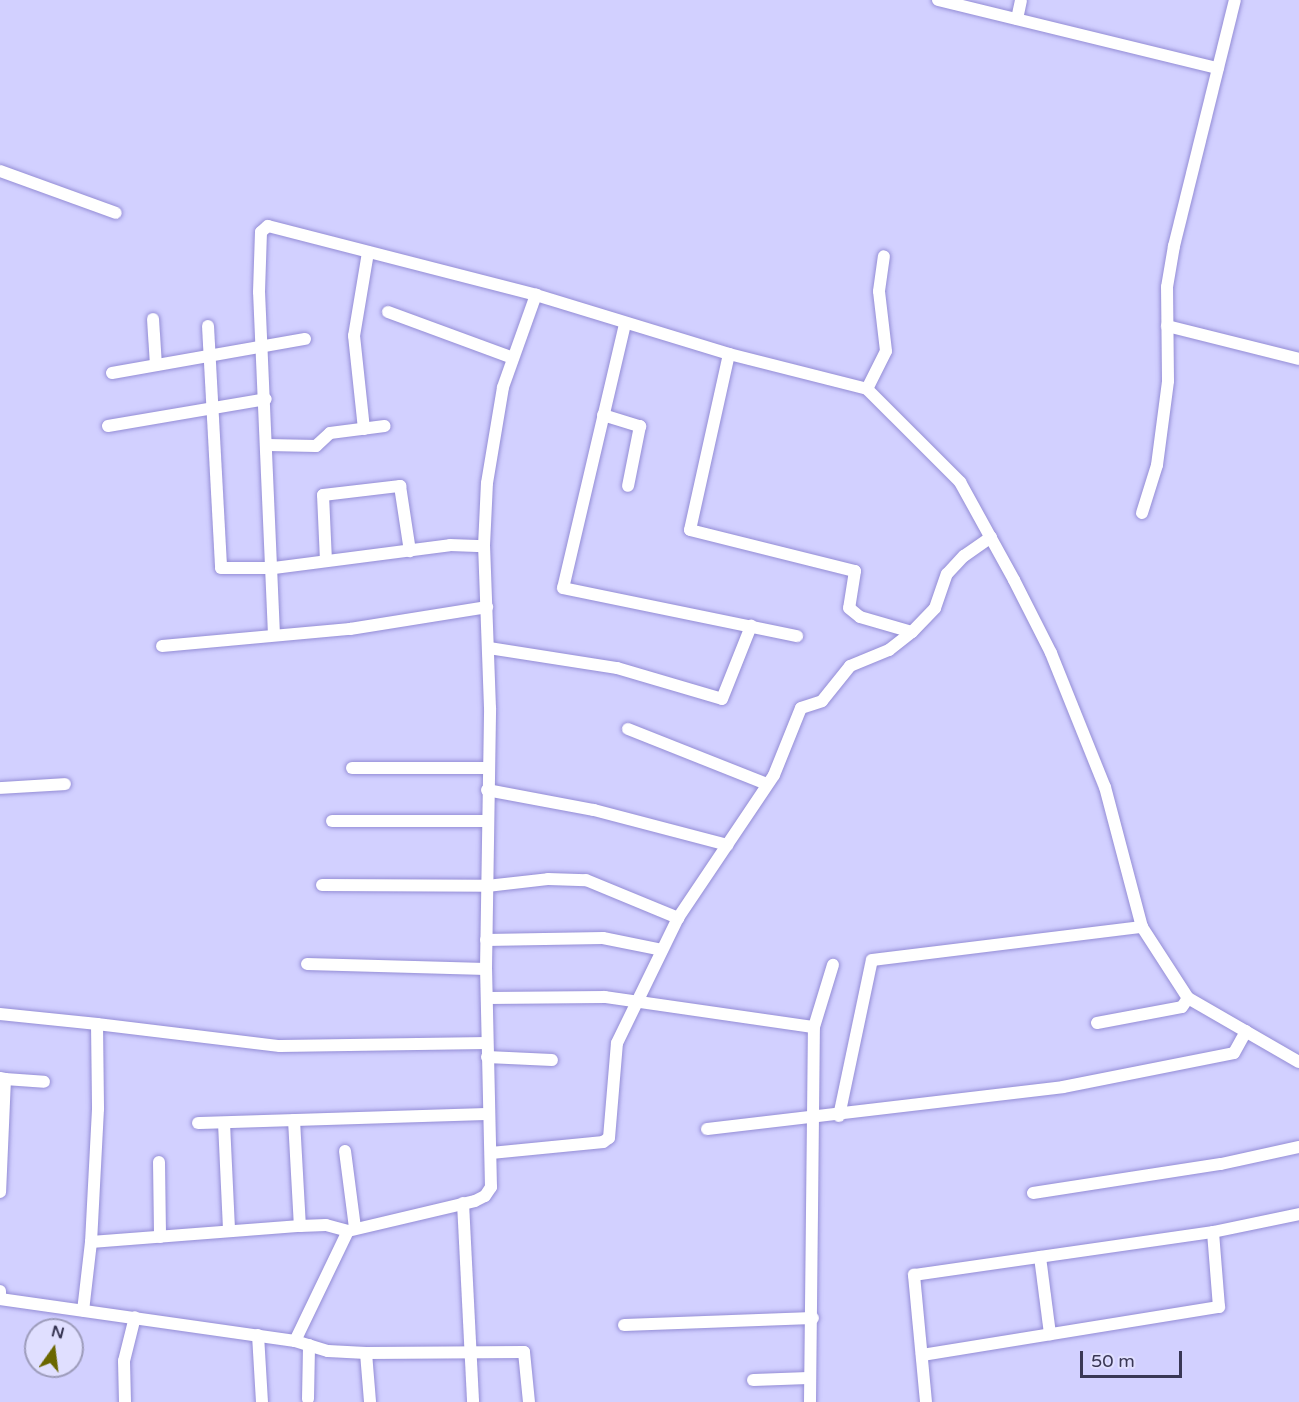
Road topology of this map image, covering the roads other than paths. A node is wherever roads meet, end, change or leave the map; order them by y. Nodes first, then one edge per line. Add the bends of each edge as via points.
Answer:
1 (938, 0) edge
2 (1022, 0) edge
3 (1235, 0) edge
4 (1017, 19) junction
5 (1218, 68) junction
6 (0, 171) edge
7 (116, 213) dead end
8 (368, 252) junction
9 (884, 256) dead end
10 (536, 295) junction
11 (388, 312) dead end
12 (153, 319) dead end
13 (625, 324) junction
14 (208, 326) dead end
15 (1167, 326) junction
16 (305, 339) dead end
17 (263, 348) junction
18 (729, 354) junction
19 (210, 357) junction
20 (513, 358) junction
21 (1299, 359) edge
22 (156, 365) junction
23 (112, 373) dead end
24 (867, 389) junction
25 (266, 399) junction
26 (213, 408) junction
27 (603, 415) junction
28 (108, 426) dead end
29 (385, 426) dead end
30 (364, 429) junction
31 (268, 445) junction
32 (627, 486) dead end
33 (1142, 513) dead end
34 (990, 537) junction
35 (484, 546) junction
36 (410, 551) junction
37 (326, 561) junction
38 (274, 568) junction
39 (487, 608) junction
40 (751, 626) junction
41 (912, 632) junction
42 (274, 635) junction
43 (797, 636) dead end
44 (162, 646) dead end
45 (489, 648) junction
46 (628, 729) dead end
47 (352, 768) dead end
48 (488, 768) junction
49 (65, 784) dead end
50 (767, 784) junction
51 (0, 788) edge
52 (488, 790) junction
53 (332, 821) dead end
54 (487, 821) junction
55 (727, 845) junction
56 (322, 885) dead end
57 (487, 886) junction
58 (678, 918) junction
59 (1142, 927) junction
60 (486, 940) junction
61 (662, 950) junction
62 (308, 964) dead end
63 (833, 965) dead end
64 (486, 969) junction
65 (487, 998) junction
66 (1188, 998) junction
67 (638, 1002) junction
68 (0, 1014) edge
69 (1097, 1023) dead end
70 (97, 1024) junction
71 (814, 1027) junction
72 (1246, 1031) junction
73 (487, 1043) junction
74 (487, 1057) junction
75 (552, 1060) dead end
76 (1299, 1062) edge
77 (2, 1079) edge
78 (44, 1082) dead end
79 (488, 1114) junction
80 (839, 1116) junction
81 (813, 1117) junction
82 (294, 1120) junction
83 (198, 1123) dead end
84 (224, 1123) junction
85 (707, 1129) dead end
86 (1299, 1147) edge
87 (345, 1151) dead end
88 (490, 1153) junction
89 (159, 1162) dead end
90 (0, 1192) edge
91 (1033, 1193) dead end
92 (463, 1203) junction
93 (1299, 1214) edge
94 (300, 1226) junction
95 (351, 1229) junction
96 (229, 1231) junction
97 (1213, 1232) junction
98 (160, 1237) junction
99 (91, 1242) junction
100 (1040, 1257) junction
101 (0, 1291) edge
102 (83, 1311) junction
103 (135, 1317) junction
104 (813, 1318) junction
105 (624, 1325) dead end
106 (1050, 1334) junction
107 (258, 1335) junction
108 (295, 1341) junction
109 (309, 1345) junction
110 (472, 1351) junction
111 (366, 1353) junction
112 (922, 1355) junction
113 (809, 1378) junction
114 (753, 1380) dead end
115 (308, 1400) dead end
116 (125, 1402) edge
117 (262, 1402) edge
118 (370, 1402) edge
119 (473, 1402) edge
120 (529, 1402) edge
121 (810, 1402) edge
122 (926, 1402) edge

1 - 4 street
2 - 4 street
3 - 5 street
4 - 5 street
5 - 15 street via 1174,246 1167,287
6 - 7 street
8 - 10 street
8 - 17 street via 268,226 261,232 259,292
8 - 30 street via 354,336
9 - 24 street via 879,291 886,351
10 - 13 street
10 - 20 street
11 - 20 street
12 - 22 street
13 - 18 street
13 - 27 street
14 - 19 street
15 - 21 street
15 - 33 street via 1168,381 1157,465
16 - 17 street
17 - 19 street
17 - 25 street
18 - 24 street
18 - 41 street via 690,530 855,571 849,608 860,617
19 - 22 street
19 - 26 street
20 - 35 street via 503,387 487,483
22 - 23 street
24 - 34 street via 960,482
25 - 26 street
25 - 31 street
26 - 28 street
26 - 38 street via 221,568
27 - 32 street via 640,426
27 - 40 street via 563,588
29 - 30 street
30 - 31 street via 330,433 316,446
31 - 38 street
34 - 41 street via 948,574 935,608
34 - 59 street via 1051,653 1105,787
35 - 36 street via 450,545
35 - 39 street
36 - 37 street
36 - 37 street via 400,486 322,495
37 - 38 street
38 - 42 street
39 - 42 street via 350,629
39 - 45 street
40 - 43 street
40 - 45 street via 722,699 617,668
41 - 50 street via 889,650 850,666 822,701 801,708
42 - 44 street
45 - 48 street
46 - 50 street
47 - 48 street
48 - 52 street
49 - 51 street
50 - 55 street
52 - 54 street
52 - 55 street via 594,810
53 - 54 street
54 - 57 street
55 - 58 street
56 - 57 street
57 - 58 street via 548,879 586,880
57 - 60 street
58 - 61 street
59 - 66 street
59 - 80 street via 872,960
60 - 61 street via 603,938
60 - 64 street
61 - 67 street
62 - 64 street
63 - 71 street
64 - 65 street
65 - 67 street via 584,997
65 - 73 street
66 - 69 street via 1182,1007
66 - 72 street
67 - 71 street
67 - 88 street via 617,1043 609,1138 603,1142
68 - 70 street
70 - 73 street via 280,1046
70 - 99 street via 98,1109
71 - 81 street
72 - 76 street
72 - 80 street via 1234,1053 1063,1087
73 - 74 street
74 - 75 street
74 - 79 street
77 - 78 street
77 - 90 street
79 - 82 street
79 - 88 street
80 - 81 street
81 - 85 street
81 - 104 street
82 - 84 street
82 - 94 street
83 - 84 street
84 - 96 street
86 - 91 street via 1221,1164
87 - 95 street
88 - 92 street via 491,1187 485,1196
89 - 98 street
92 - 95 street
92 - 110 street
93 - 97 street
94 - 95 street
94 - 96 street
95 - 108 street
96 - 98 street
97 - 100 street
97 - 106 street via 1220,1307
98 - 99 street
99 - 102 street
100 - 106 street
100 - 112 street via 914,1275
101 - 102 street via 0,1299
102 - 103 street
103 - 107 street
103 - 116 street via 124,1361
104 - 105 street
104 - 113 street
106 - 112 street
107 - 108 street
107 - 117 street
108 - 109 street
109 - 111 street
109 - 115 street
110 - 111 street
110 - 119 street
110 - 120 street via 524,1352
111 - 118 street
112 - 122 street
113 - 114 street
113 - 121 street

